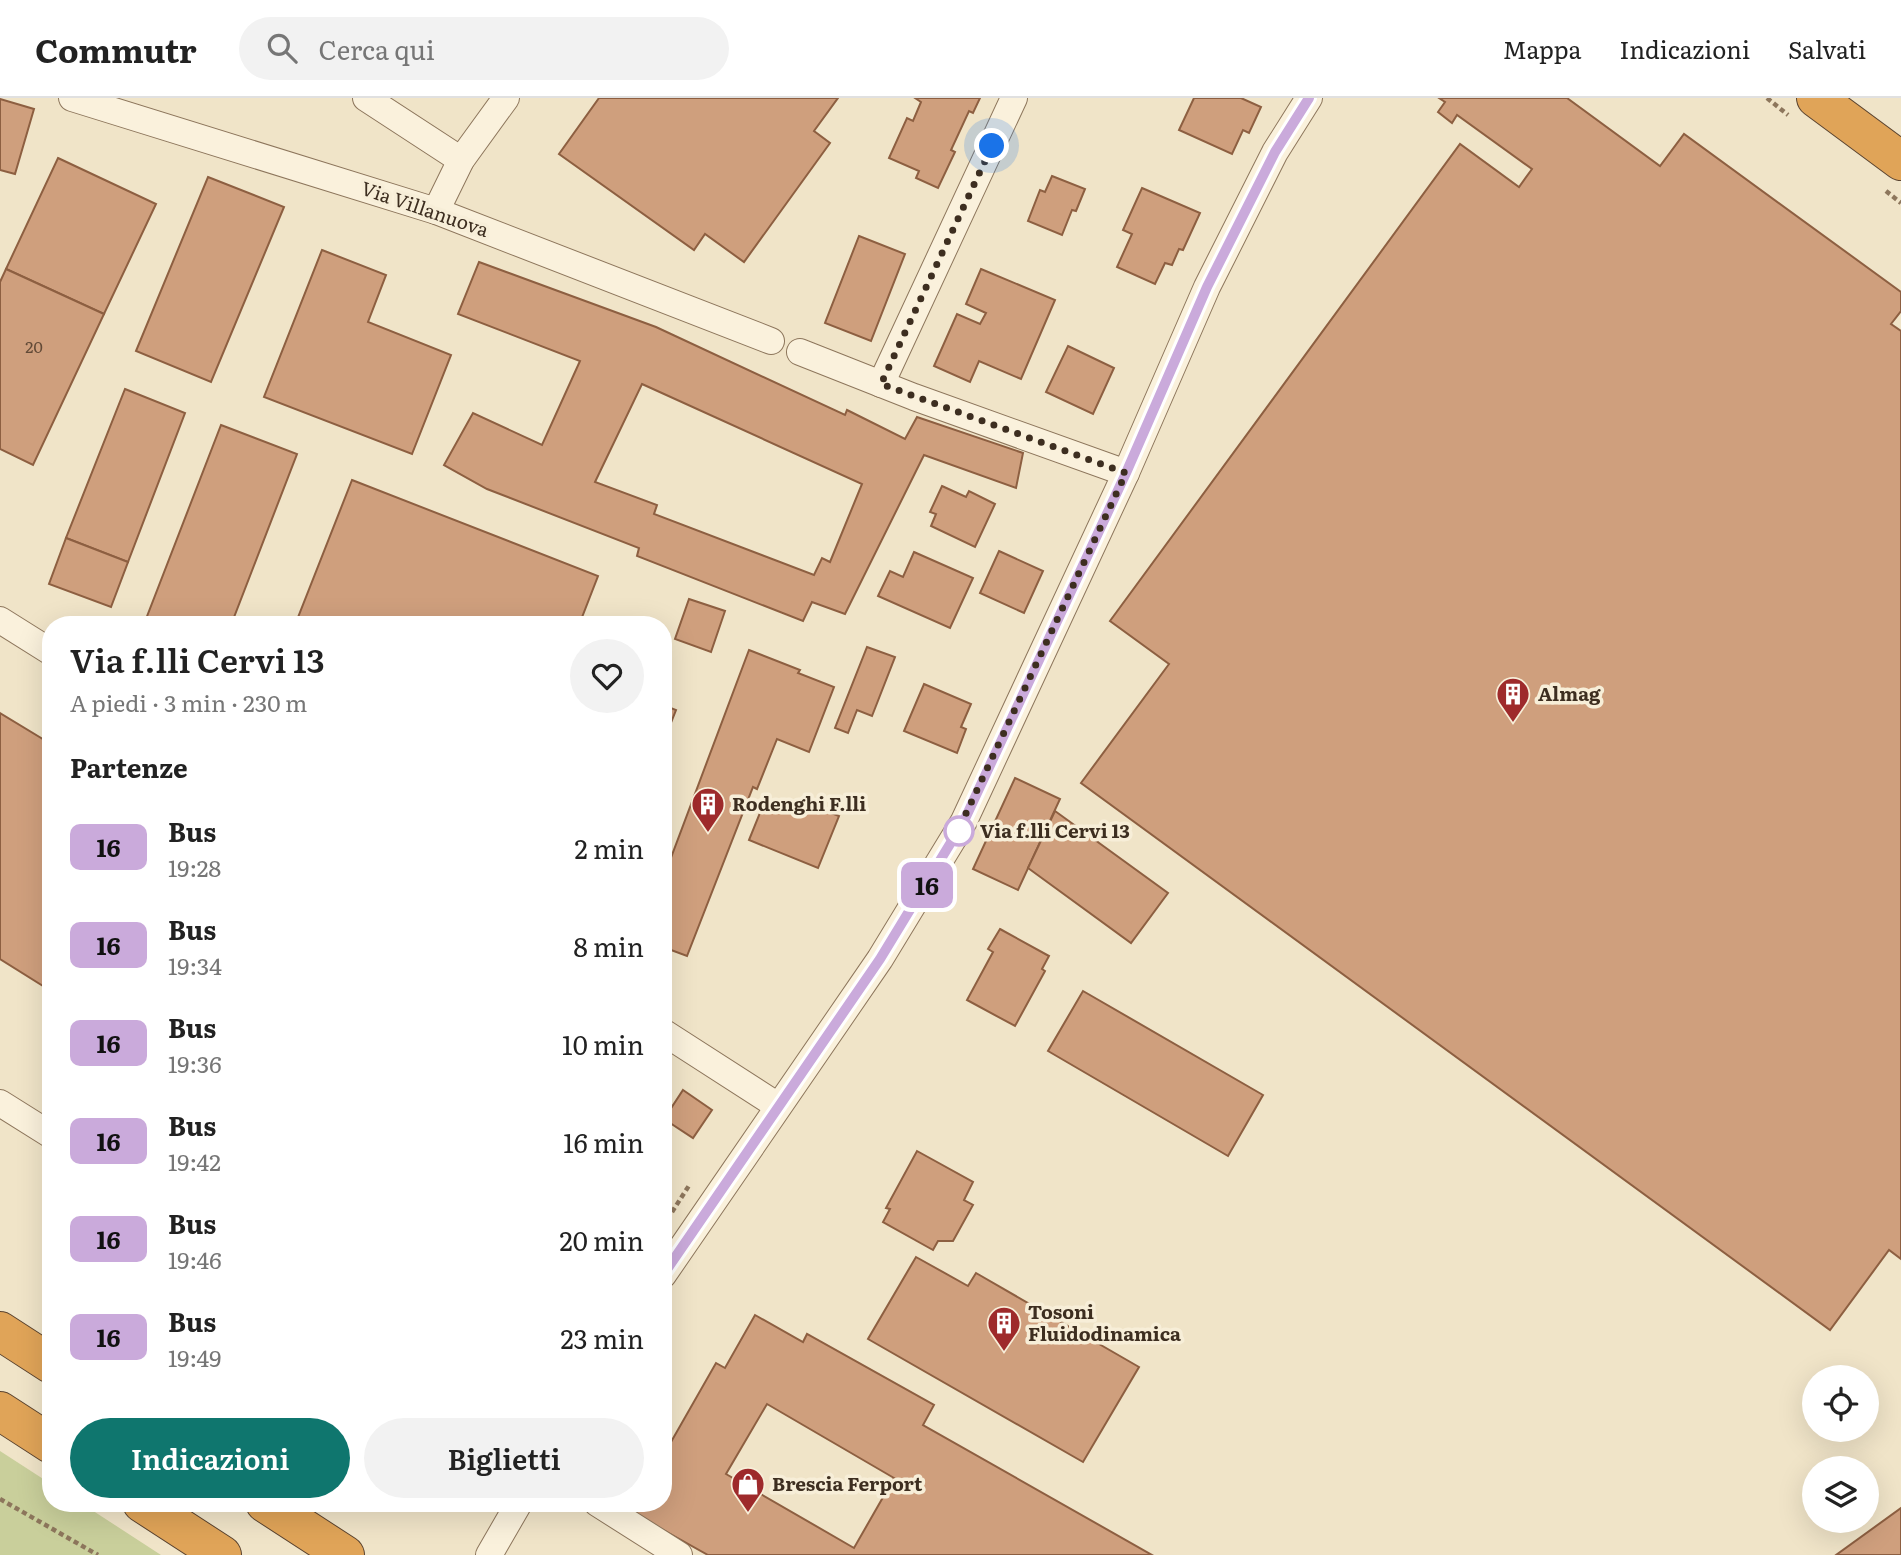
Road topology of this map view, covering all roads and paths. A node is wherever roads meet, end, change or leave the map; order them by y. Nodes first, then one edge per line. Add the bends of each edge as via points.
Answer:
1 (72, 98) edge
2 (366, 98) edge
3 (506, 98) edge
4 (1014, 98) edge
5 (1309, 98) edge
6 (1816, 98) edge
7 (461, 160) junction
8 (1901, 161) edge
9 (436, 211) junction
10 (771, 341) dead end
11 (800, 352) dead end
12 (881, 384) junction
13 (1126, 473) junction
14 (0, 620) edge
15 (42, 646) edge
16 (672, 1038) edge
17 (0, 1102) edge
18 (778, 1106) junction
19 (42, 1129) edge
20 (691, 1182) dead end
21 (672, 1211) edge
22 (672, 1262) edge
23 (0, 1331) edge
24 (42, 1358) edge
25 (0, 1411) edge
26 (42, 1438) edge
27 (0, 1499) edge
28 (156, 1512) edge
29 (279, 1512) edge
30 (514, 1512) edge
31 (611, 1512) edge
32 (98, 1555) edge
33 (222, 1555) edge
34 (345, 1555) edge
35 (489, 1555) edge
36 (679, 1555) edge

1 - 9 street, Via Villanuova
2 - 7 street
3 - 7 street
4 - 12 street
5 - 13 street via 1275,152 1207,287
6 - 8 highway
7 - 9 street
9 - 10 street, Via Villanuova
11 - 12 street
12 - 13 street
13 - 18 street via 964,821 880,959
14 - 15 street
16 - 18 street
17 - 19 street
18 - 22 street
20 - 21 path
23 - 24 highway
25 - 26 highway
27 - 32 path
28 - 33 highway
29 - 34 highway
30 - 35 street
31 - 36 street

